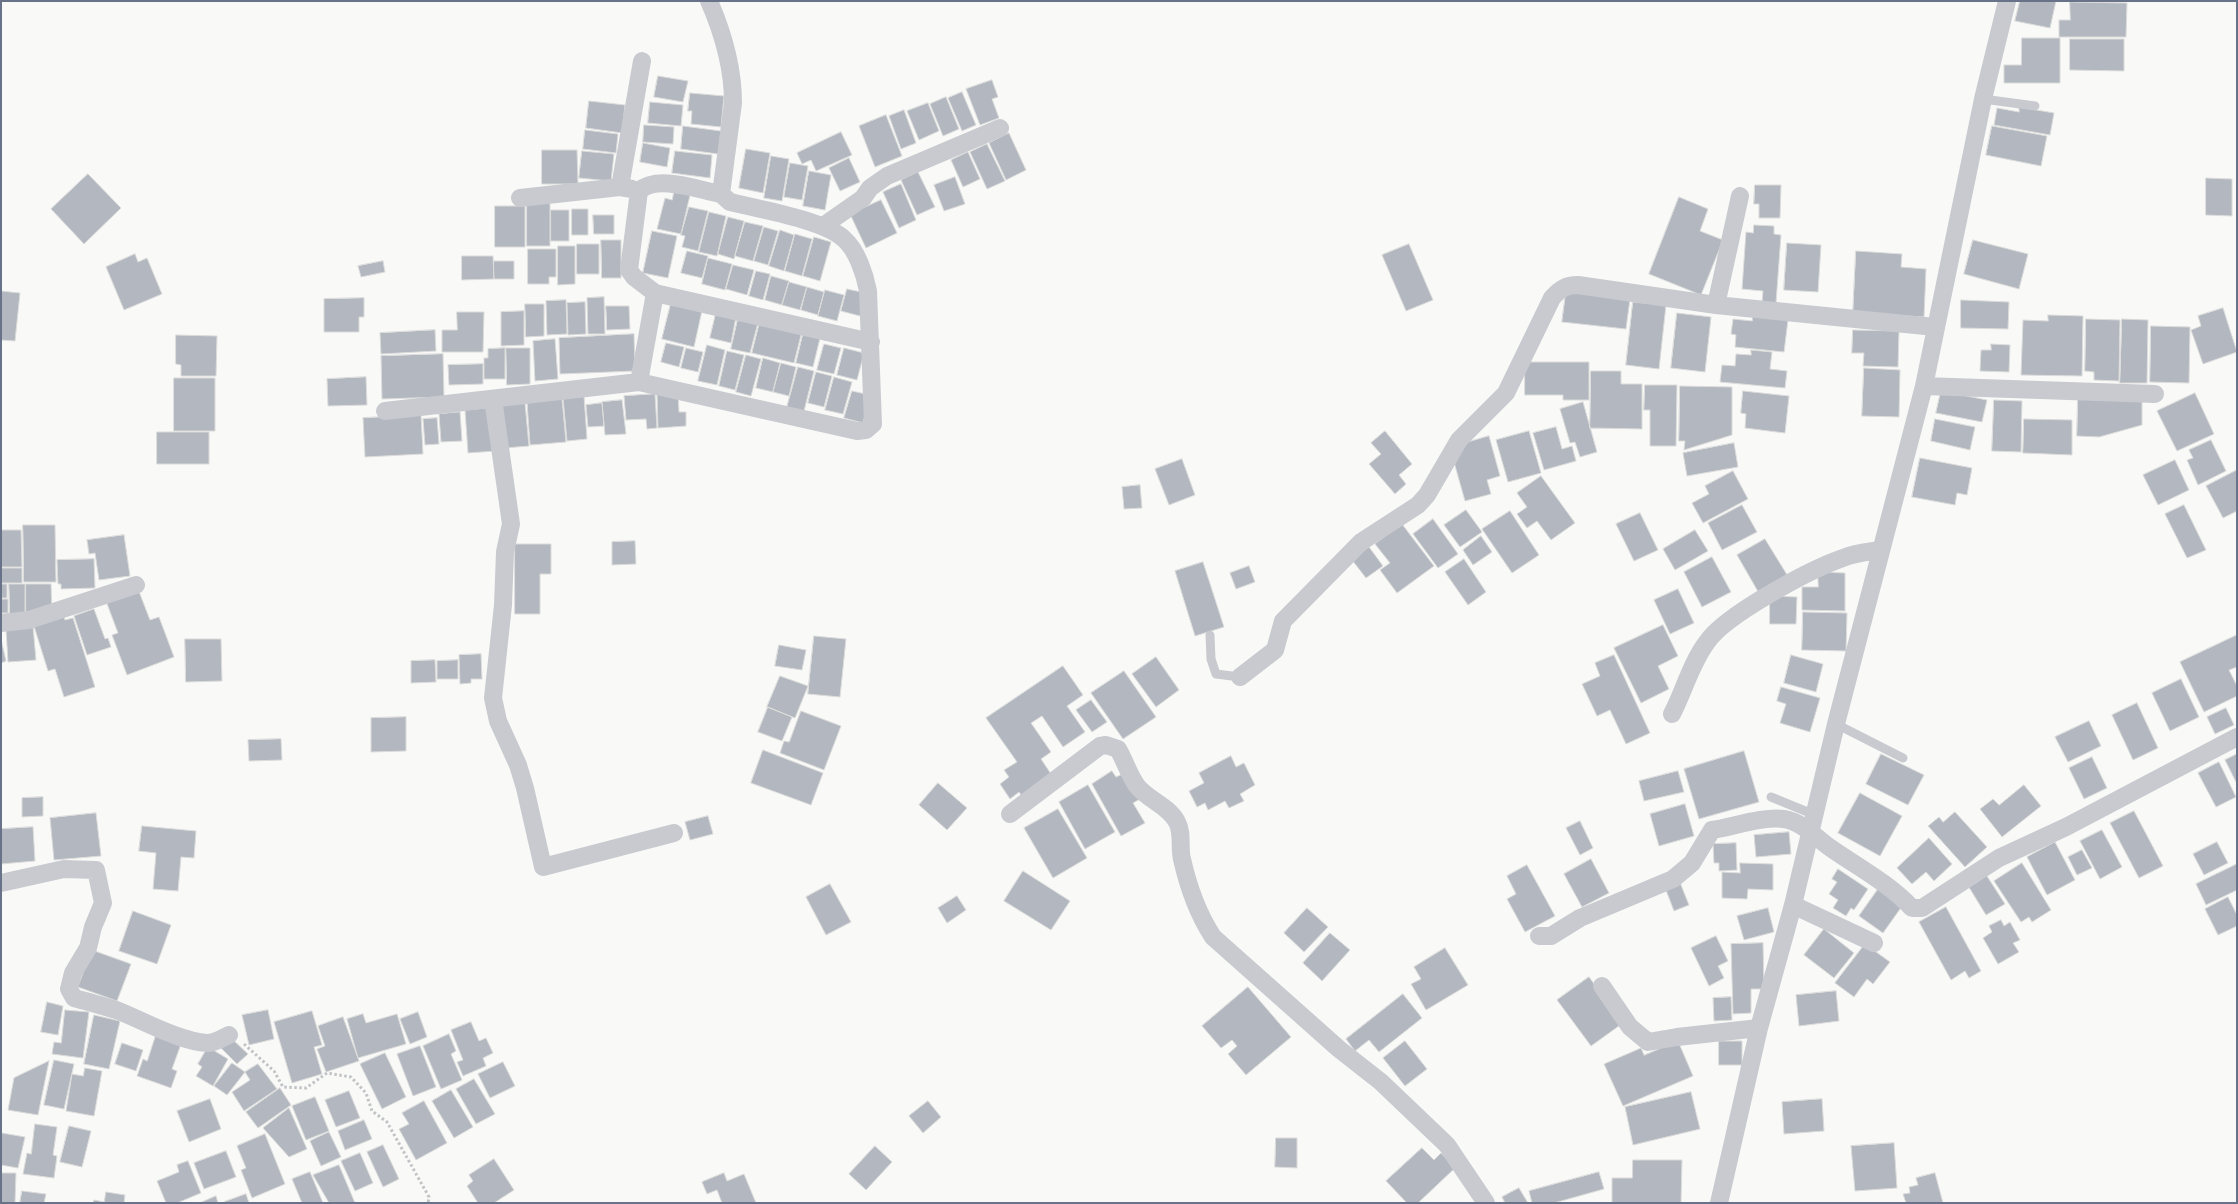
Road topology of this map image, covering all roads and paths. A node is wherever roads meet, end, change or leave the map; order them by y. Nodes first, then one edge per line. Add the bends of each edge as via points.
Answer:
1 (709, 1) edge
2 (2008, 1) edge
3 (642, 61) dead end
4 (1983, 99) junction
5 (2035, 106) dead end
6 (1000, 128) dead end
7 (620, 187) junction
8 (640, 191) junction
9 (721, 194) junction
10 (1740, 196) dead end
11 (520, 198) dead end
12 (823, 226) junction
13 (655, 293) junction
14 (1716, 305) junction
15 (1935, 327) junction
16 (871, 342) junction
17 (640, 382) junction
18 (1924, 386) junction
19 (2155, 394) dead end
20 (493, 399) junction
21 (385, 411) dead end
22 (1880, 550) junction
23 (136, 585) dead end
24 (1, 623) edge
25 (1210, 635) dead end
26 (1240, 677) joint
27 (1672, 714) dead end
28 (1836, 724) junction
29 (2237, 738) edge
30 (1902, 758) dead end
31 (1771, 797) dead end
32 (1010, 814) dead end
33 (1813, 823) junction
34 (674, 832) dead end
35 (1, 883) edge
36 (1793, 905) junction
37 (1539, 936) dead end
38 (1874, 943) dead end
39 (1602, 986) dead end
40 (1759, 1028) junction
41 (229, 1035) joint
42 (428, 1203) edge
43 (1486, 1203) edge
44 (1720, 1203) edge

1 - 9 street via 733,88
2 - 4 street
3 - 7 street
4 - 5 lane
4 - 15 street
6 - 12 street via 887,176 870,188 863,198
7 - 8 street
7 - 11 street
8 - 9 street via 651,184 663,183
8 - 13 street via 629,270
9 - 12 street via 730,202
10 - 14 street
12 - 16 street via 850,245 866,280
13 - 16 street
13 - 17 street
14 - 15 street
14 - 26 street via 1578,285 1560,289 1552,298 1506,393 1459,440 1427,495 1361,542 1284,621 1275,650
15 - 18 street
16 - 17 street via 873,424 862,432
17 - 20 street
18 - 19 street
18 - 22 street
20 - 21 street
20 - 34 street via 511,524 493,698 498,721 525,788 543,867
22 - 27 street via 1843,557 1824,566 1760,600 1716,630 1699,654
22 - 28 street
23 - 24 street via 29,620
25 - 26 lane via 1211,659 1216,674
28 - 30 lane
28 - 33 street
29 - 33 street via 2075,823 1999,858 1922,908 1912,908 1887,884 1832,849
31 - 33 lane
32 - 43 street via 1100,746 1111,745 1118,749 1137,786 1176,821 1181,858 1193,898 1213,936 1339,1049 1381,1082 1446,1145
33 - 36 street
33 - 37 street via 1764,820 1712,830 1692,863 1673,879 1580,918 1551,936
35 - 41 street via 64,869 96,870 103,903 88,948 73,973 70,995 190,1039 207,1043
36 - 38 street
36 - 40 street
39 - 40 street via 1630,1027 1648,1042
40 - 44 street
41 - 42 path via 237,1037 274,1071 283,1087 306,1088 327,1074 351,1077 366,1093 372,1111 387,1122 429,1197

